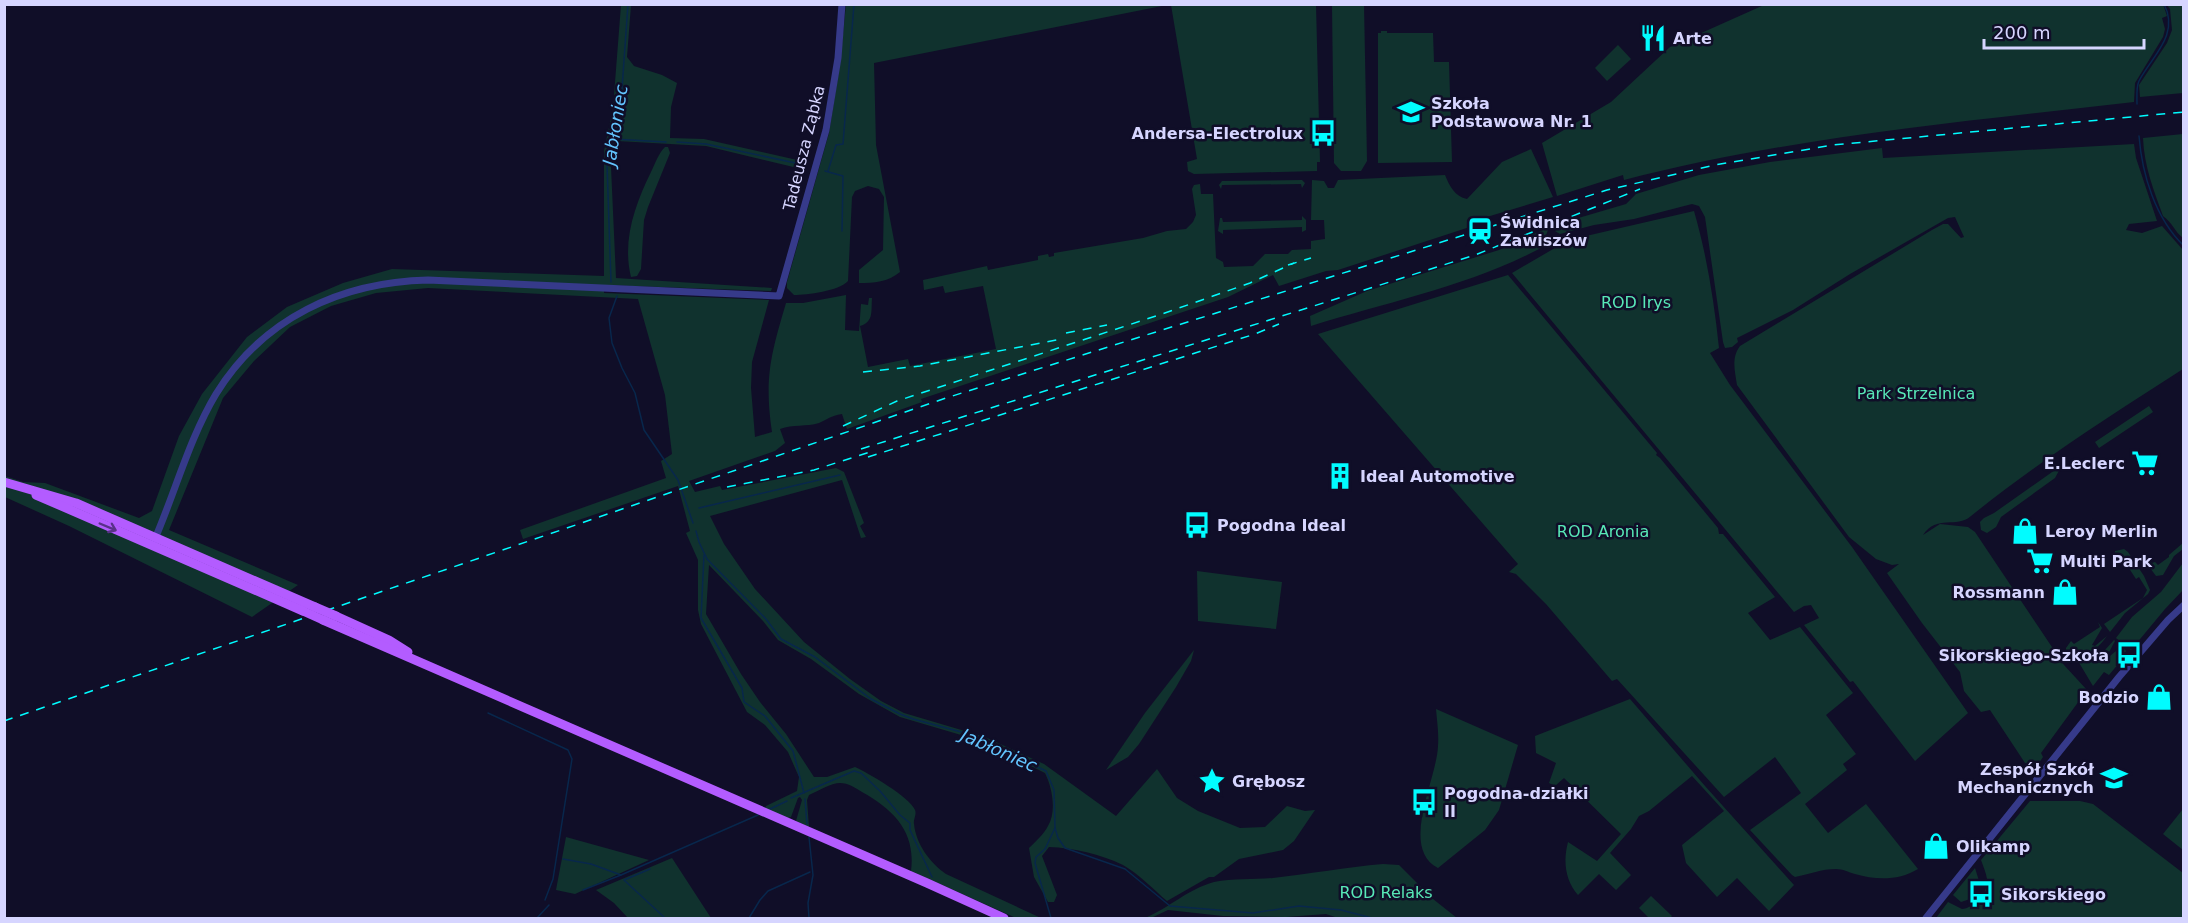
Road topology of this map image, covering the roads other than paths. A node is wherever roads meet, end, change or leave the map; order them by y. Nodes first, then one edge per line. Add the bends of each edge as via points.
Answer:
1 (842, 4) edge
2 (4, 482) edge
3 (14, 485) junction
4 (154, 542) junction
5 (2184, 605) edge
6 (433, 668) junction
7 (1004, 918) edge
8 (1926, 918) edge

1 - 4 street, Tadeusza Ząbka via 826,130 779,296 428,280 364,287 326,300 274,330 241,361 216,394
2 - 3 main road
3 -> 4 main road
3 - 4 main road via 76,503
4 - 6 main road, bridge
4 - 6 main road, bridge via 336,616 389,640
5 - 8 street via 2119,677
6 - 7 main road

